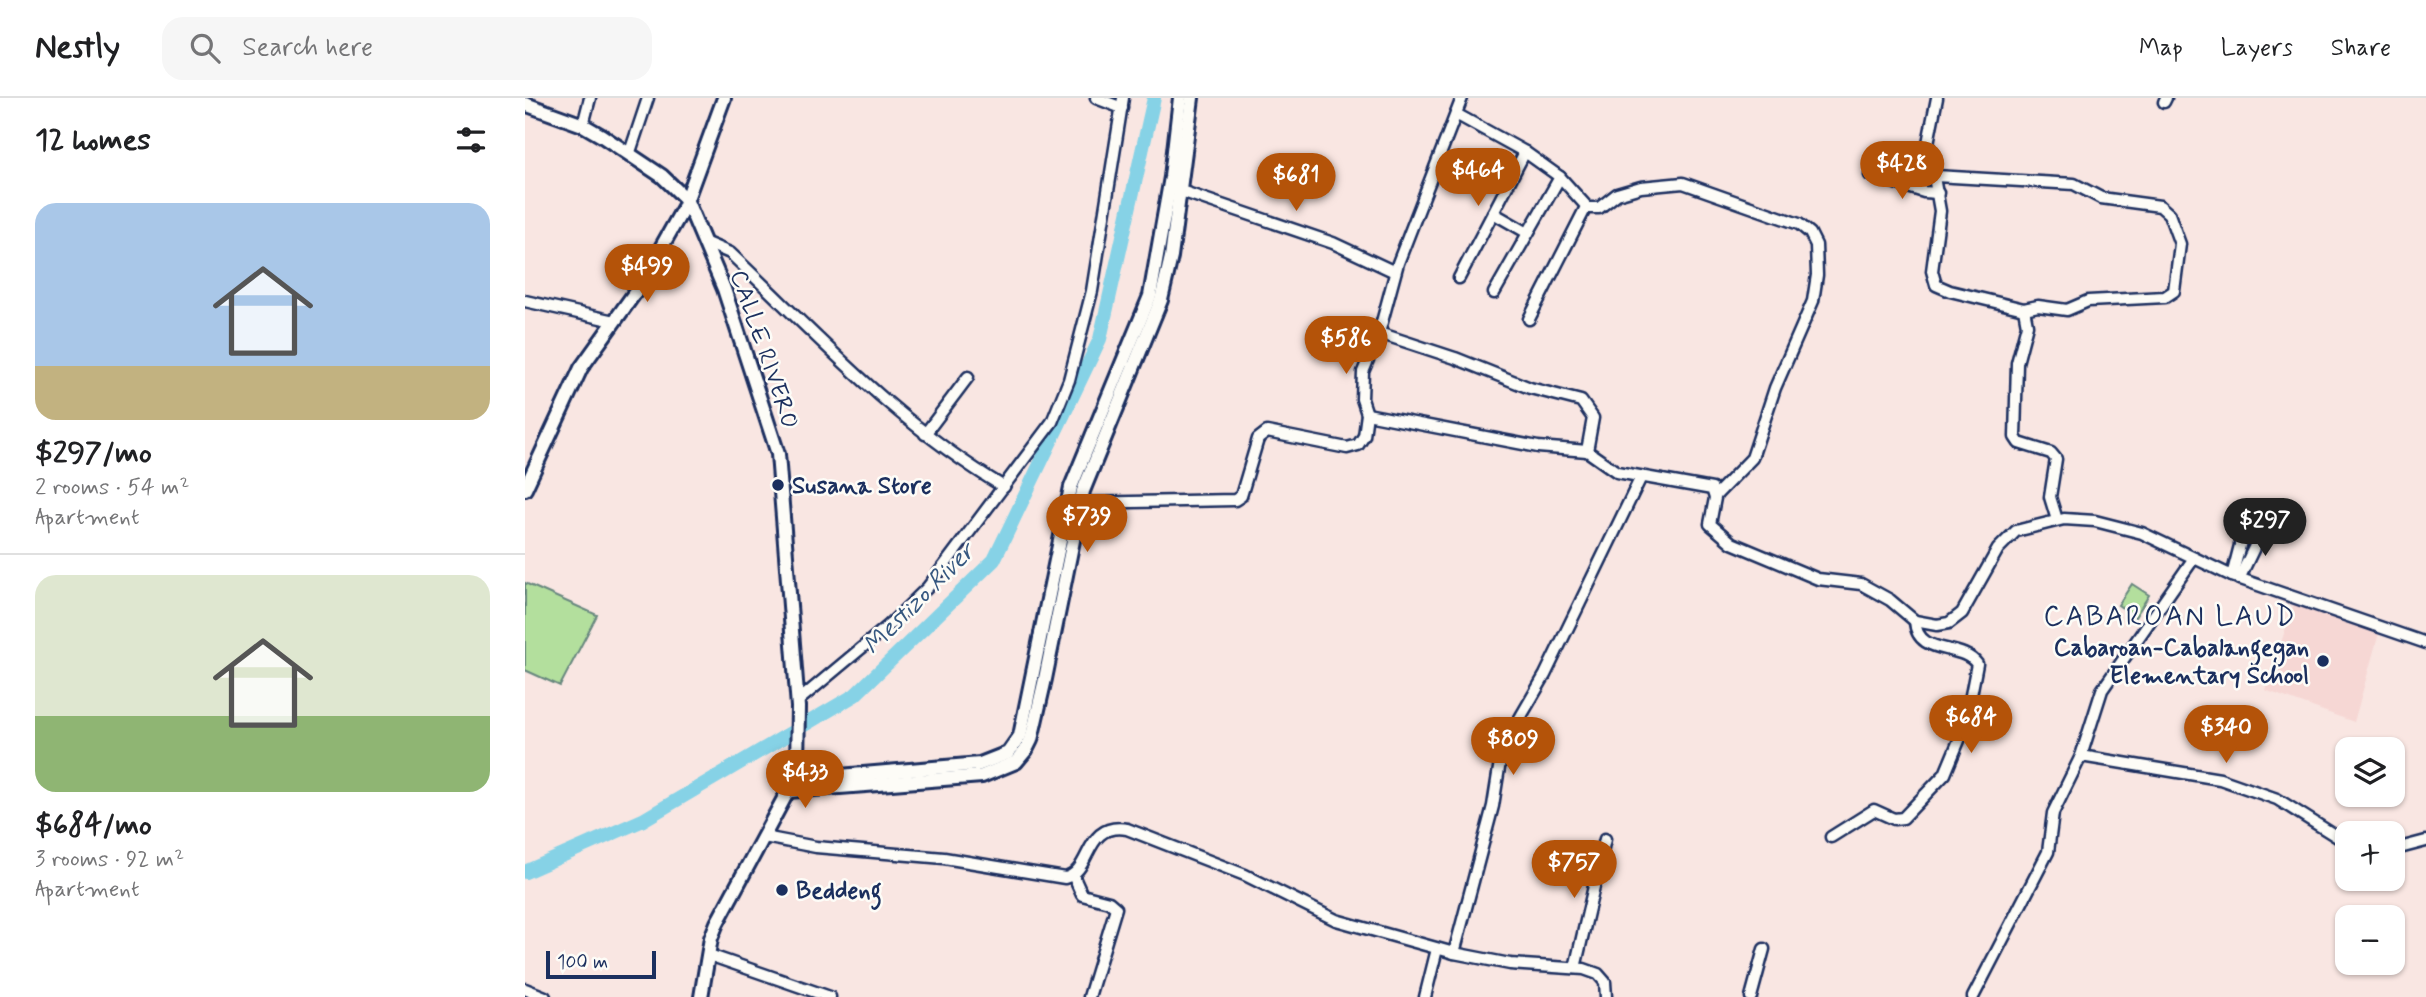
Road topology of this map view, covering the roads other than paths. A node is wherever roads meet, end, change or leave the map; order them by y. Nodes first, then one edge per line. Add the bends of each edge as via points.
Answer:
1 (590, 98) edge
2 (648, 98) edge
3 (724, 98) edge
4 (1096, 98) edge
5 (1180, 98) edge
6 (1192, 98) edge
7 (1462, 98) edge
8 (1937, 98) edge
9 (1122, 103) edge
10 (525, 104) edge
11 (1456, 114) junction
12 (583, 125) junction
13 (630, 152) junction
14 (1525, 152) junction
15 (1870, 175) dead end
16 (1936, 176) junction
17 (1560, 177) junction
18 (1178, 182) junction
19 (1938, 192) junction
20 (686, 199) junction
21 (1586, 207) junction
22 (1493, 213) junction
23 (1528, 233) junction
24 (704, 242) junction
25 (1395, 272) junction
26 (1459, 278) dead end
27 (1494, 293) dead end
28 (525, 301) edge
29 (2024, 309) junction
30 (1529, 318) dead end
31 (614, 321) junction
32 (1379, 333) junction
33 (968, 377) dead end
34 (1367, 414) junction
35 (925, 434) junction
36 (1587, 451) junction
37 (1641, 477) junction
38 (1004, 486) junction
39 (525, 489) edge
40 (1715, 496) junction
41 (1080, 503) junction
42 (2057, 520) junction
43 (2265, 524) dead end
44 (2244, 530) dead end
45 (2194, 558) junction
46 (2235, 578) junction
47 (1915, 621) junction
48 (1048, 632) junction
49 (2426, 643) edge
50 (798, 704) junction
51 (2081, 755) junction
52 (798, 764) junction
53 (818, 784) junction
54 (788, 790) junction
55 (2335, 835) edge
56 (764, 837) junction
57 (1831, 837) dead end
58 (1605, 839) dead end
59 (2426, 841) edge
60 (2405, 847) edge
61 (1073, 875) junction
62 (1437, 949) junction
63 (1764, 949) dead end
64 (1454, 953) junction
65 (709, 955) junction
66 (1575, 968) junction
67 (525, 989) edge
68 (545, 997) edge
69 (701, 997) edge
70 (830, 997) edge
71 (1089, 997) edge
72 (1425, 997) edge
73 (1606, 997) edge
74 (1751, 997) edge
75 (1973, 997) edge

1 - 12 street
2 - 13 street
3 - 20 main road
4 - 9 street
5 - 18 main road
6 - 18 main road
7 - 11 street
8 - 16 street via 1928,143
9 - 38 street via 1092,291 1069,380 1052,422
10 - 12 main road, CALLE RIVERO
11 - 14 street
11 - 25 street
12 - 13 main road, CALLE RIVERO
13 - 20 main road, CALLE RIVERO
14 - 17 street
14 - 22 street
15 - 19 street
16 - 19 street
16 - 29 street via 2080,185 2101,198 2154,204 2169,214 2180,244 2176,287 2171,294 2088,301 2067,310
17 - 21 street
17 - 23 street
18 - 25 street
18 - 41 main road via 1161,300
18 - 48 main road via 1150,296 1071,487
19 - 29 street via 1933,281 1950,291
20 - 24 main road, CALLE RIVERO
20 - 31 main road via 639,287
21 - 30 street
21 - 40 street via 1599,208 1618,194 1641,187 1688,183 1799,224 1814,239 1817,275 1808,314 1775,388 1752,458
22 - 23 street
22 - 26 street
23 - 27 street
24 - 35 street via 730,253 856,377
24 - 50 main road, CALLE RIVERO via 778,454
25 - 32 street
28 - 31 street
29 - 42 street via 2027,325 2017,363 2015,437 2056,459 2050,497
31 - 39 main road via 580,368
32 - 34 street via 1361,379
32 - 36 street via 1530,388 1581,401 1593,418
33 - 35 street
34 - 36 street via 1538,447
34 - 41 street via 1362,440 1347,448 1282,433 1263,434 1241,496 1235,500
35 - 38 street
36 - 37 street via 1609,468
37 - 40 street via 1709,488
37 - 64 street via 1545,675 1503,749 1493,806
38 - 50 street via 928,587
40 - 47 street via 1709,521 1721,537 1818,579 1849,581 1873,590
41 - 48 main road
42 - 45 street via 2079,519 2122,528
42 - 47 street via 2009,536 1956,618 1937,625
43 - 46 street
44 - 46 street
45 - 46 street
45 - 51 street via 2102,690
46 - 49 street
47 - 57 street via 1916,632 1929,645 1964,654 1977,664 1953,760 1903,818 1874,810
48 - 53 main road via 1020,736 1008,752 980,764
50 - 52 main road, CALLE RIVERO
51 - 55 street via 2220,779 2277,799
51 - 75 street via 2053,813 2048,852
52 - 53 main road
52 - 54 main road, CALLE RIVERO
53 - 54 main road
53 - 54 main road
54 - 56 main road, CALLE RIVERO
56 - 61 street via 944,858 1060,878
56 - 65 main road, CALLE RIVERO via 717,923
58 - 66 street
59 - 60 street
61 - 62 street via 1098,836 1110,829 1127,829 1245,875 1336,920
61 - 71 street via 1082,895 1116,908
62 - 64 street
62 - 72 street
63 - 74 street
64 - 66 street via 1510,964
65 - 69 main road, CALLE RIVERO
65 - 70 street
66 - 73 street via 1602,977
67 - 68 street

